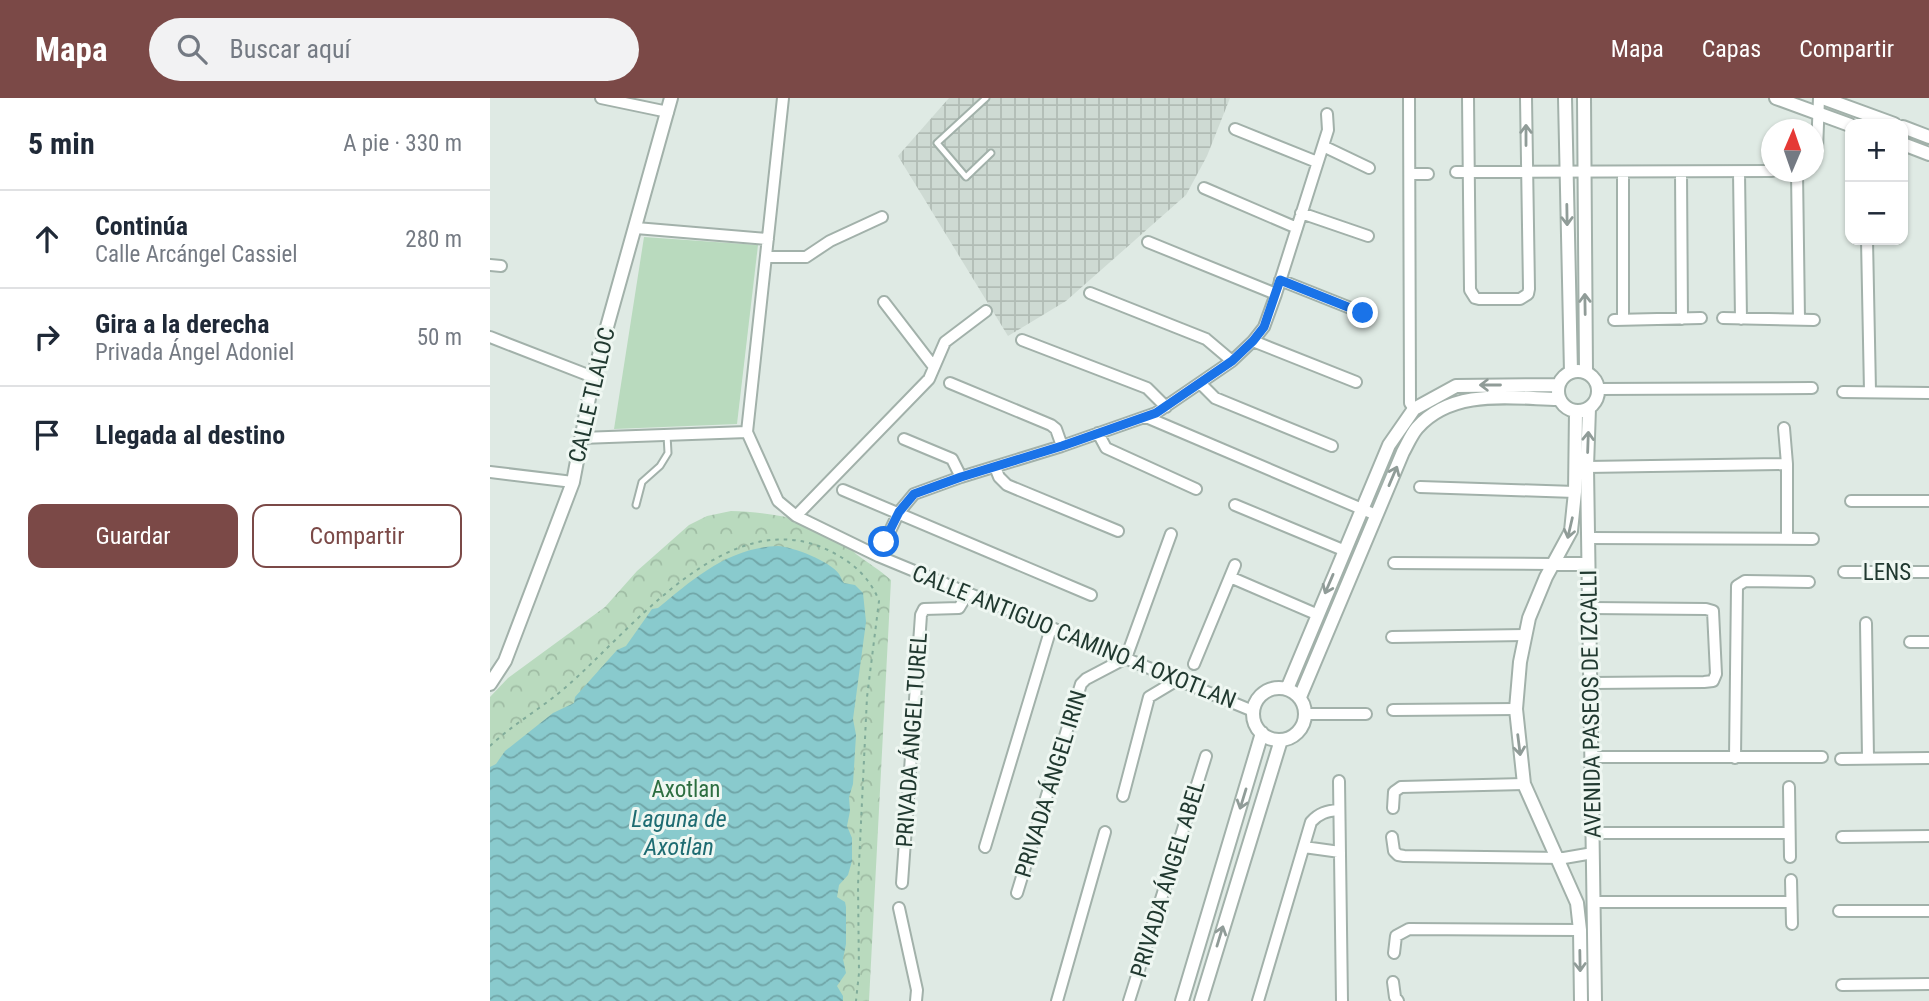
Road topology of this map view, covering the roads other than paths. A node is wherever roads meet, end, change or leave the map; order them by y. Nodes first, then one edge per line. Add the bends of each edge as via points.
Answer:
1 (601, 98) edge
2 (671, 98) edge
3 (783, 98) edge
4 (986, 98) edge
5 (1409, 98) edge
6 (1468, 98) edge
7 (1526, 98) edge
8 (1565, 98) edge
9 (1584, 98) edge
10 (1776, 98) edge
11 (1821, 98) edge
12 (668, 112) junction
13 (1819, 113) junction
14 (1326, 114) dead end
15 (1819, 119) edge
16 (1880, 119) edge
17 (1845, 123) edge
18 (1235, 128) dead end
19 (1908, 129) edge
20 (1929, 137) edge
21 (1323, 146) junction
22 (1908, 146) edge
23 (991, 153) dead end
24 (1929, 154) edge
25 (1317, 162) junction
26 (1369, 168) dead end
27 (1761, 171) edge
28 (1456, 172) dead end
29 (1468, 172) junction
30 (1526, 172) junction
31 (1623, 172) junction
32 (1681, 172) junction
33 (1739, 172) junction
34 (1566, 173) junction
35 (1583, 173) junction
36 (1410, 174) junction
37 (1428, 174) dead end
38 (1797, 182) edge
39 (1204, 188) dead end
40 (1301, 213) junction
41 (882, 217) dead end
42 (636, 228) junction
43 (1297, 228) junction
44 (1368, 236) dead end
45 (768, 239) junction
46 (1148, 243) dead end
47 (1867, 245) edge
48 (766, 257) junction
49 (1280, 280) junction
50 (1090, 293) dead end
51 (1276, 294) junction
52 (884, 302) dead end
53 (986, 311) dead end
54 (1363, 313) dead end
55 (1701, 318) dead end
56 (1723, 318) dead end
57 (1682, 319) junction
58 (1741, 319) junction
59 (1799, 319) junction
60 (1814, 320) dead end
61 (490, 337) edge
62 (1022, 340) dead end
63 (1253, 341) junction
64 (1232, 361) junction
65 (934, 367) junction
66 (1571, 372) junction
67 (1586, 372) junction
68 (593, 377) junction
69 (1356, 382) dead end
70 (950, 383) dead end
71 (1199, 383) junction
72 (1812, 388) dead end
73 (1598, 389) junction
74 (1870, 391) junction
75 (1558, 392) junction
76 (1843, 392) dead end
77 (1929, 393) edge
78 (1166, 407) junction
79 (1414, 409) junction
80 (1582, 410) junction
81 (1146, 417) junction
82 (1784, 428) dead end
83 (747, 432) junction
84 (1098, 433) junction
85 (667, 435) junction
86 (581, 438) junction
87 (904, 439) dead end
88 (1062, 446) junction
89 (1332, 446) dead end
90 (1787, 464) junction
91 (995, 467) junction
92 (1587, 467) junction
93 (490, 472) edge
94 (961, 477) junction
95 (573, 482) junction
96 (1420, 487) dead end
97 (1196, 489) dead end
98 (843, 490) dead end
99 (1575, 492) junction
100 (1851, 501) dead end
101 (1929, 501) edge
102 (636, 505) dead end
103 (1235, 505) dead end
104 (1362, 509) junction
105 (899, 512) junction
106 (1376, 515) junction
107 (796, 516) junction
108 (1118, 531) dead end
109 (1171, 534) dead end
110 (1588, 538) junction
111 (1787, 538) junction
112 (1813, 539) dead end
113 (1343, 550) junction
114 (878, 556) junction
115 (1394, 563) dead end
116 (1553, 564) junction
117 (1588, 564) junction
118 (1235, 565) dead end
119 (1844, 572) dead end
120 (1929, 572) edge
121 (1230, 578) junction
122 (1809, 582) dead end
123 (968, 593) junction
124 (1091, 595) dead end
125 (1590, 608) junction
126 (1316, 614) junction
127 (1867, 623) dead end
128 (1051, 628) junction
129 (1525, 635) junction
130 (1392, 637) dead end
131 (1910, 642) dead end
132 (1929, 642) edge
133 (1126, 658) junction
134 (1194, 664) dead end
135 (1179, 679) junction
136 (1592, 683) junction
137 (490, 684) edge
138 (1287, 689) junction
139 (1300, 698) junction
140 (1516, 709) junction
141 (1393, 710) dead end
142 (1253, 711) junction
143 (1366, 713) dead end
144 (1305, 714) junction
145 (1262, 733) junction
146 (1281, 740) junction
147 (1206, 756) dead end
148 (1592, 757) junction
149 (1822, 757) dead end
150 (1735, 758) junction
151 (1868, 758) junction
152 (1929, 758) edge
153 (1841, 759) dead end
154 (1339, 781) dead end
155 (1524, 784) junction
156 (1789, 787) dead end
157 (1123, 796) dead end
158 (1393, 808) dead end
159 (1339, 810) junction
160 (1105, 832) dead end
161 (1594, 833) junction
162 (1789, 833) junction
163 (1929, 836) edge
164 (1392, 837) dead end
165 (1842, 837) dead end
166 (985, 847) dead end
167 (1304, 847) junction
168 (1340, 852) junction
169 (1593, 853) junction
170 (1790, 857) dead end
171 (1556, 858) junction
172 (1791, 880) dead end
173 (902, 883) dead end
174 (1017, 893) dead end
175 (1593, 902) junction
176 (1791, 902) junction
177 (899, 908) dead end
178 (1839, 911) dead end
179 (1929, 911) edge
180 (1792, 924) dead end
181 (1580, 930) junction
182 (1394, 953) dead end
183 (1393, 982) dead end
184 (1929, 984) edge
185 (1842, 985) dead end
186 (916, 1001) edge
187 (1057, 1001) edge
188 (1129, 1001) edge
189 (1182, 1001) edge
190 (1201, 1001) edge
191 (1258, 1001) edge
192 (1342, 1001) edge
193 (1398, 1001) edge
194 (1581, 1001) edge
195 (1595, 1001) edge

1 - 12 street
2 - 12 street, CALLE TLALOC
3 - 45 street
4 - 23 lane via 937,143 966,177
5 - 36 street
6 - 29 street
30 -> 7 street
8 - 34 street
9 - 35 street
10 - 13 street
11 - 13 street
11 - 16 street
12 - 42 street, CALLE TLALOC
13 - 15 street
13 - 17 street
14 - 21 street
18 - 25 street
19 - 20 street
21 - 25 street
21 - 26 street
22 - 24 street
25 - 40 street
27 - 33 street
28 - 29 street
29 - 30 street
29 - 30 street via 1470,290 1475,298 1520,299 1528,294
30 - 34 street
31 - 32 street
31 - 35 street
31 - 57 street via 1619,320
32 - 33 street
32 - 57 street
33 - 58 street
34 - 35 street
34 -> 66 street
67 -> 35 street
36 - 37 street
36 - 79 street via 1410,403
38 - 59 street
39 - 43 street
40 - 43 street
40 - 44 street
41 - 48 street via 806,257
42 - 45 street
42 - 68 street, CALLE TLALOC
43 - 49 street
45 - 48 street
46 - 51 street
47 - 74 street
48 - 83 street
49 - 51 street
49 - 54 street
50 - 64 street via 1206,339
51 - 63 street via 1264,327
52 - 65 street
53 - 65 street via 945,342
55 - 57 street
56 - 58 street
58 - 59 street
59 - 60 street
61 - 68 street
62 - 78 street via 1147,388
63 - 64 street
63 - 69 street
64 - 71 street
65 - 107 street via 929,379
66 - 67 street
66 - 75 street via 1563,377
67 - 73 street
68 - 86 street, CALLE TLALOC
70 - 88 street via 1051,425
71 - 78 street
71 - 89 street via 1215,398
72 - 73 street
73 - 80 street via 1596,399
74 - 76 street
74 - 77 street
75 -> 79 street via 1456,386
75 - 80 street via 1565,408
106 -> 75 street via 1417,428 1439,411 1459,401
78 - 81 street
79 - 104 street via 1389,445
92 -> 80 street, AVENIDA PASEOS DE IZCALLI
80 - 99 street, AVENIDA PASEOS DE IZCALLI
81 - 84 street
81 - 104 street
82 - 90 street
83 - 85 street
83 - 107 street, CALLE ANTIGUO CAMINO A OXOTLAN via 778,501
84 - 88 street
84 - 97 street via 1106,448
85 - 86 street
85 - 102 lane via 668,453 642,482
86 - 95 street, CALLE TLALOC
87 - 94 street via 952,459
88 - 91 street
90 - 92 street
90 - 111 street
91 - 94 street
91 - 108 street via 1007,485
92 - 110 street, AVENIDA PASEOS DE IZCALLI
93 - 95 street
94 - 105 street via 914,494
95 - 137 street, CALLE TLALOC via 505,661
96 - 99 street
98 - 105 street
99 -> 116 street, AVENIDA PASEOS DE IZCALLI via 1571,531
100 - 101 street
103 - 113 street
104 - 106 street
104 - 113 street
105 - 114 street
105 - 124 street
106 - 139 street
107 - 114 street, CALLE ANTIGUO CAMINO A OXOTLAN
109 - 133 street
110 - 111 street
110 - 117 street, AVENIDA PASEOS DE IZCALLI
111 - 112 street
113 -> 126 street
114 - 123 street, CALLE ANTIGUO CAMINO A OXOTLAN
115 - 116 street
116 - 117 street
116 - 129 street, AVENIDA PASEOS DE IZCALLI
117 - 125 street, AVENIDA PASEOS DE IZCALLI
118 - 121 street
119 - 120 street, LENS
121 - 126 street
121 - 134 street
122 - 150 street via 1745,581 1737,586
123 - 128 street, CALLE ANTIGUO CAMINO A OXOTLAN
123 - 173 street, PRIVADA ÁNGEL TUREL via 959,608 931,607 920,615
125 - 136 street, AVENIDA PASEOS DE IZCALLI
125 - 136 street via 1713,611 1716,674 1713,681
126 - 138 street
127 - 151 street
128 - 133 street, CALLE ANTIGUO CAMINO A OXOTLAN
128 - 166 street
129 - 130 street
129 - 140 street, AVENIDA PASEOS DE IZCALLI
131 - 132 street
133 - 135 street, CALLE ANTIGUO CAMINO A OXOTLAN
133 - 174 street, PRIVADA ÁNGEL IRIN via 1081,684
135 - 142 street, CALLE ANTIGUO CAMINO A OXOTLAN
135 - 157 street via 1149,697
136 - 148 street, AVENIDA PASEOS DE IZCALLI
138 - 139 street
138 - 142 street via 1261,695
139 - 144 street
140 - 141 street
140 -> 155 street, AVENIDA PASEOS DE IZCALLI
142 - 145 street
143 - 144 street
144 - 146 street via 1301,729
145 - 146 street
145 -> 189 street
190 -> 146 street
147 - 188 street, PRIVADA ÁNGEL ABEL
148 - 150 street
148 - 161 street, AVENIDA PASEOS DE IZCALLI
149 - 150 street
151 - 152 street
151 - 153 street
154 - 159 street
155 - 158 street via 1397,789
155 - 171 street, AVENIDA PASEOS DE IZCALLI
156 - 162 street
159 - 167 street via 1311,822
159 - 168 street
160 - 187 street
161 - 162 street
161 - 169 street, AVENIDA PASEOS DE IZCALLI
162 - 170 street
163 - 165 street
164 - 171 street via 1398,855
167 - 168 street
167 - 191 street
168 - 192 street
169 - 171 street
169 - 175 street, AVENIDA PASEOS DE IZCALLI
171 - 181 street, AVENIDA PASEOS DE IZCALLI via 1577,903
172 - 176 street
175 - 176 street
175 - 195 street, AVENIDA PASEOS DE IZCALLI
176 - 180 street
177 - 186 street
178 - 179 street
181 - 182 street via 1409,929 1396,936
181 -> 194 street, AVENIDA PASEOS DE IZCALLI
183 - 193 street
184 - 185 street

